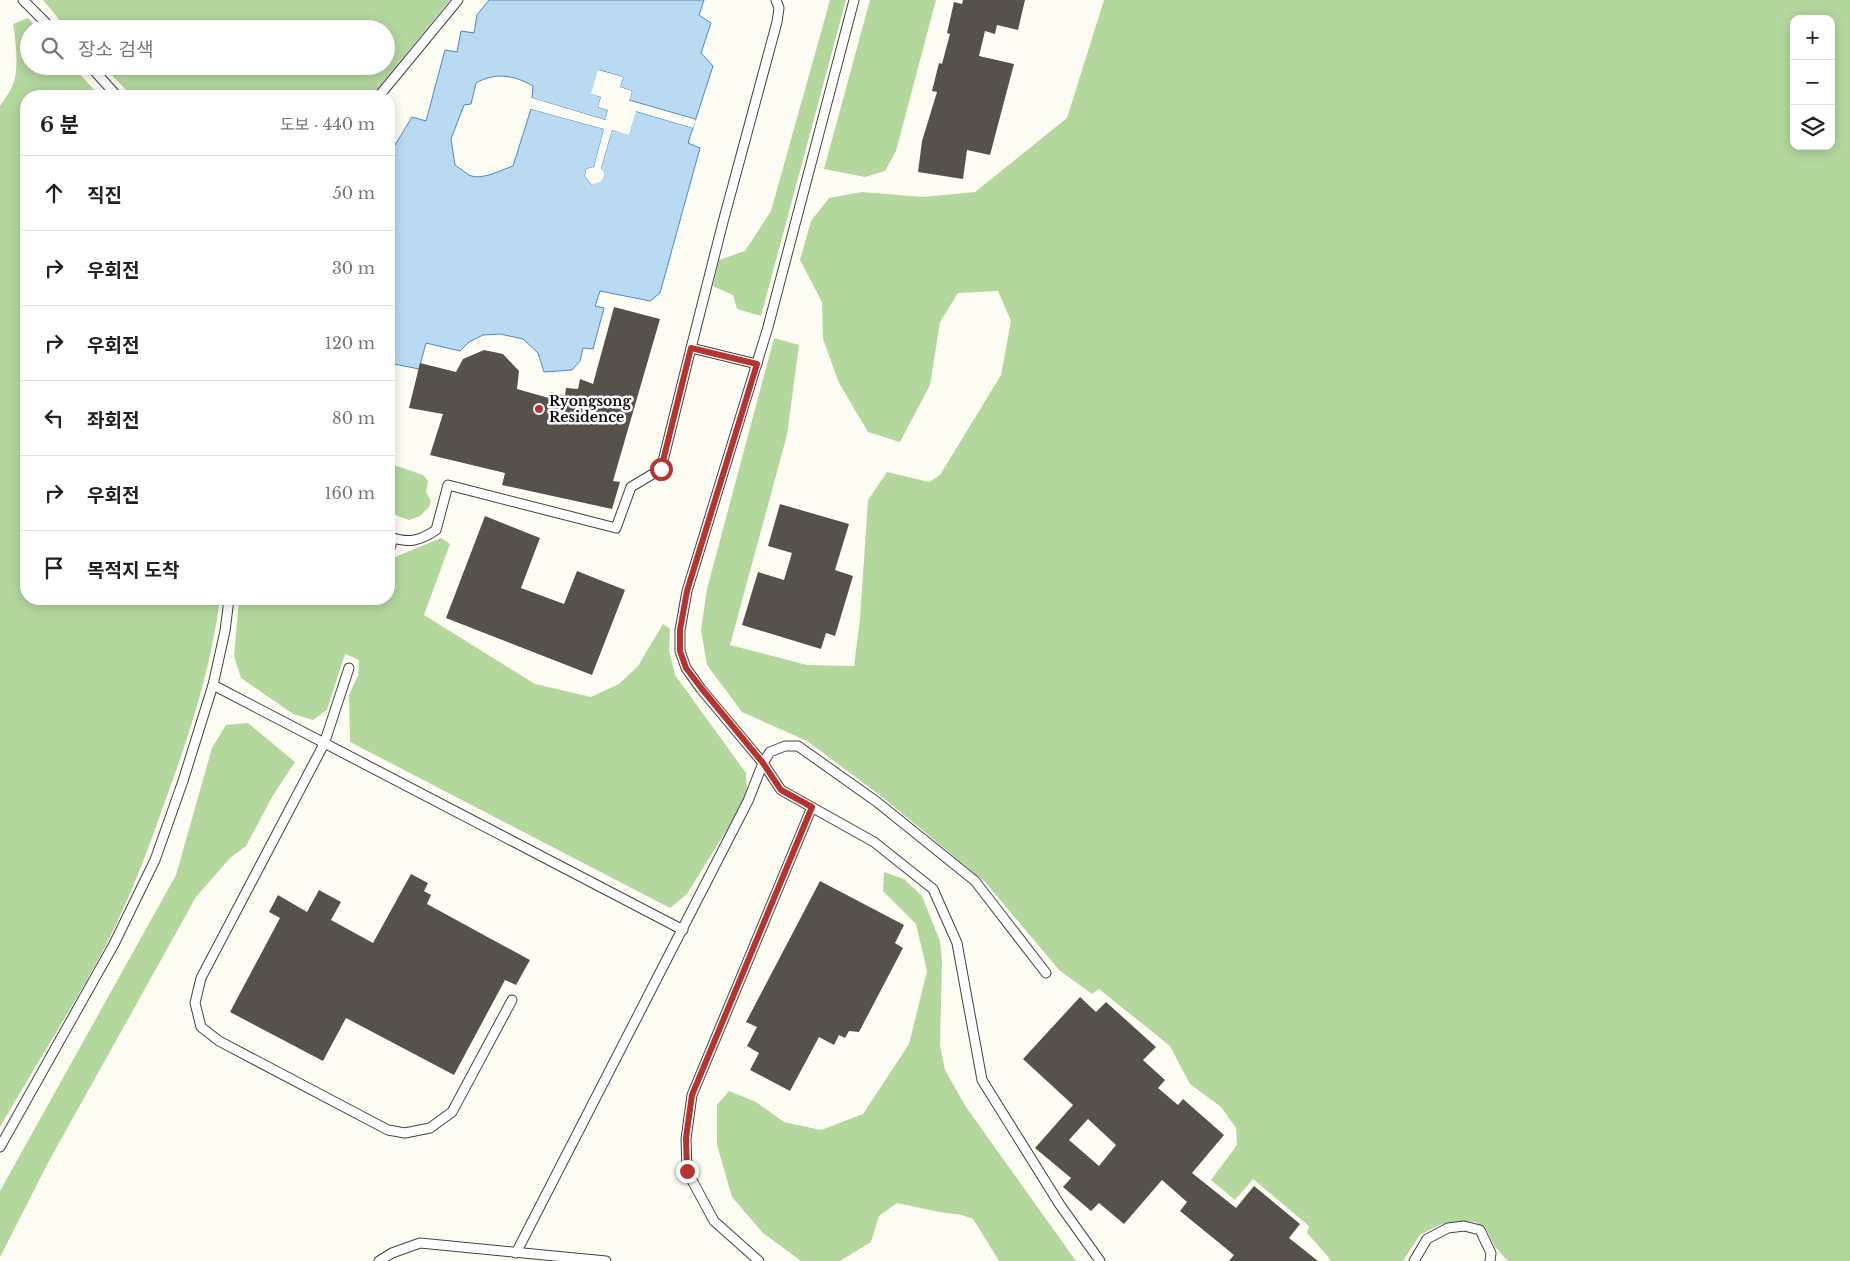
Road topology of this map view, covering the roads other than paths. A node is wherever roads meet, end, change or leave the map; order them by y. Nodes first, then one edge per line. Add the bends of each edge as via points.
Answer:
1 (23, 0) edge
2 (458, 0) edge
3 (776, 0) edge
4 (854, 0) edge
5 (43, 20) edge
6 (98, 75) edge
7 (112, 90) edge
8 (384, 90) edge
9 (691, 348) junction
10 (757, 364) junction
11 (395, 539) edge
12 (228, 605) edge
13 (349, 668) dead end
14 (214, 685) junction
15 (324, 744) junction
16 (763, 763) junction
17 (812, 807) junction
18 (683, 930) junction
19 (1046, 974) dead end
20 (512, 1000) dead end
21 (0, 1147) edge
22 (516, 1253) junction
23 (379, 1261) edge
24 (596, 1261) edge
25 (606, 1261) edge
26 (759, 1261) edge
27 (1100, 1261) edge
28 (1414, 1261) edge
29 (1490, 1261) edge

1 - 5 lane
2 - 8 lane
3 - 9 lane via 777,22
4 - 10 lane
6 - 7 lane
9 - 10 lane
9 - 11 lane via 661,469 631,487 616,528 448,485 436,530 425,538 406,542
10 - 16 lane via 687,591 680,651 686,668
12 - 14 lane
13 - 15 lane
14 - 15 lane
14 - 21 lane via 155,860 114,944
15 - 18 lane
15 - 20 lane via 202,978 196,1003 202,1027 219,1040 388,1130 405,1133 430,1128 452,1112
16 - 17 lane via 781,790
16 - 18 lane via 748,801
16 - 19 lane via 770,752 786,746 798,746 877,802 975,881
17 - 26 lane via 692,1095 686,1138 687,1171 714,1220
17 - 27 lane via 874,842 933,889 957,943 982,1080 1060,1205
18 - 22 lane
22 - 23 lane via 420,1243
22 - 24 lane
24 - 25 lane
28 - 29 lane via 1427,1239 1448,1228 1464,1226 1480,1230 1491,1253

